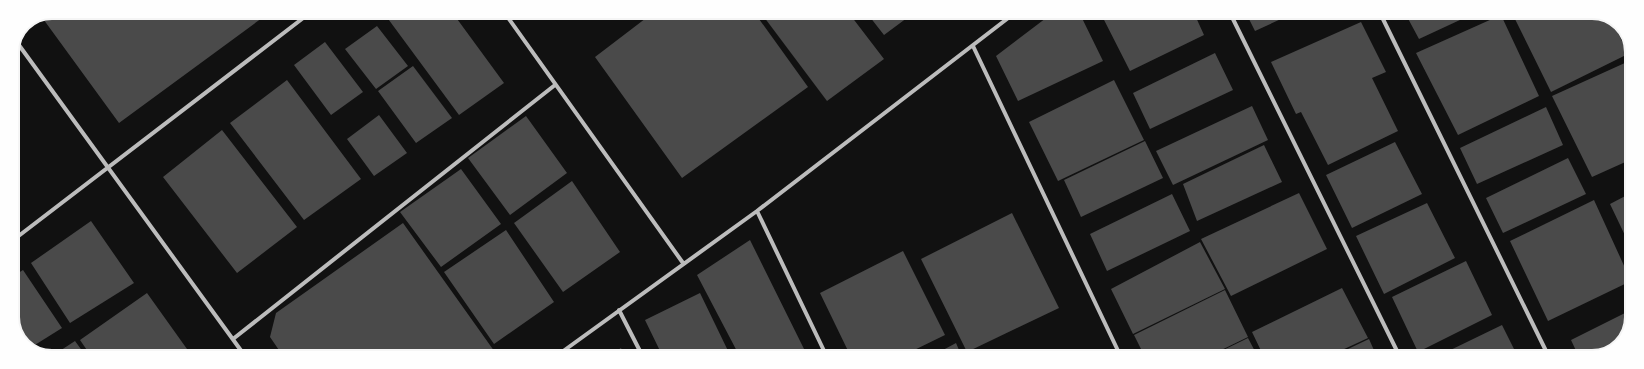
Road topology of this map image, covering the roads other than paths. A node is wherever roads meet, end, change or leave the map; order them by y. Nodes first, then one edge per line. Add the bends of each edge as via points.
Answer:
1 (302, 19) edge
2 (509, 19) edge
3 (1007, 19) edge
4 (1233, 19) edge
5 (1383, 19) edge
6 (20, 46) edge
7 (973, 46) junction
8 (555, 85) junction
9 (108, 169) junction
10 (757, 211) junction
11 (19, 236) edge
12 (683, 263) junction
13 (619, 310) junction
14 (233, 340) junction
15 (240, 350) edge
16 (563, 350) edge
17 (639, 350) edge
18 (824, 350) edge
19 (1118, 350) edge
20 (1397, 350) edge
21 (1546, 350) edge

1 - 9 street
2 - 8 street
3 - 7 street
4 - 20 street
5 - 21 street
6 - 9 street
7 - 10 street
7 - 19 street
8 - 12 street
8 - 14 street
9 - 11 street
9 - 14 street
10 - 12 street
10 - 18 street
12 - 13 street
13 - 16 street
13 - 17 street
14 - 15 street

